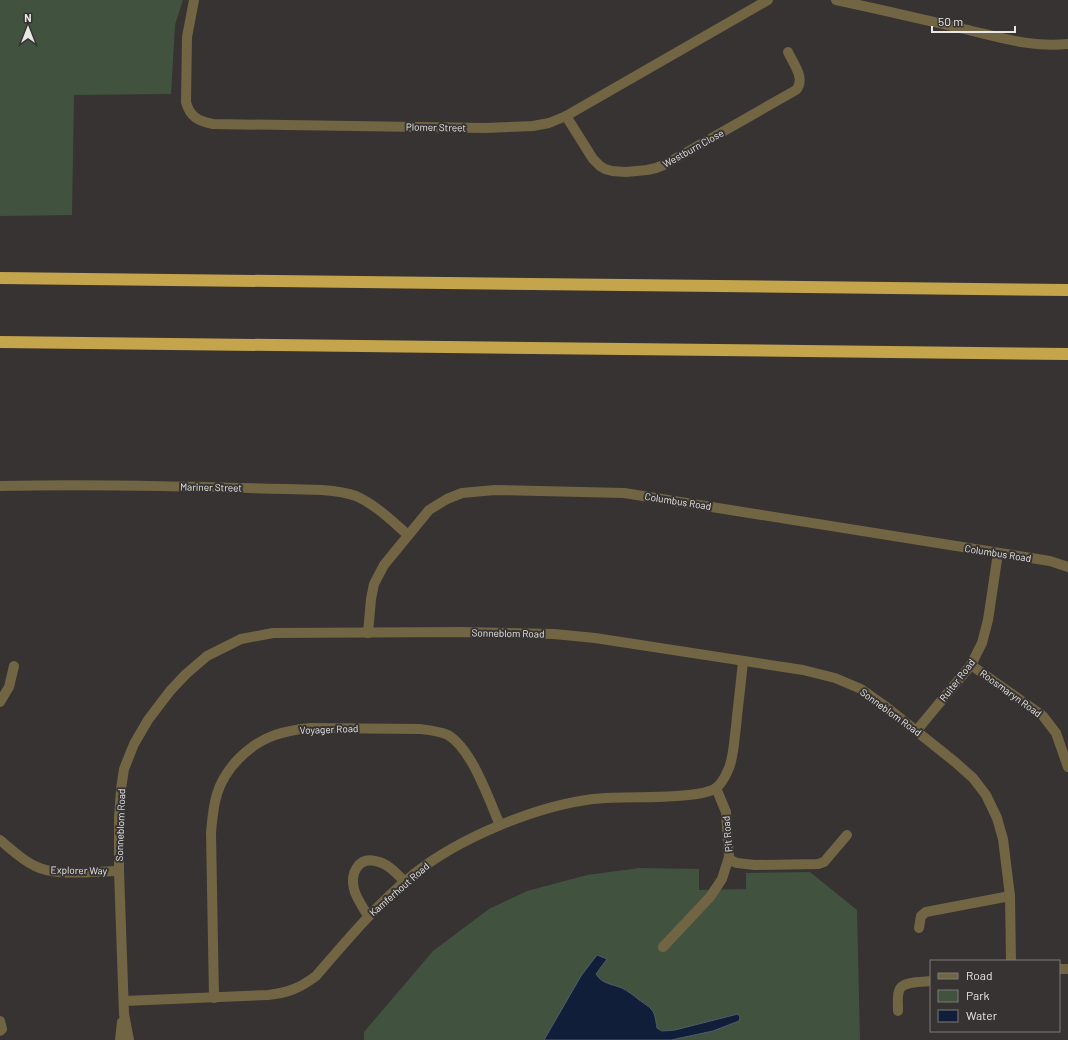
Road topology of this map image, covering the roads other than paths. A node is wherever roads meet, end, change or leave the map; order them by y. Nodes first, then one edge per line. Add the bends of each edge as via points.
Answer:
1 (194, 0) edge
2 (766, 0) edge
3 (836, 0) edge
4 (1068, 44) edge
5 (788, 52) dead end
6 (566, 116) junction
7 (0, 278) edge
8 (1068, 290) edge
9 (0, 342) edge
10 (1068, 354) edge
11 (0, 486) edge
12 (408, 535) junction
13 (998, 553) junction
14 (1068, 567) edge
15 (368, 633) junction
16 (743, 661) junction
17 (971, 665) junction
18 (14, 666) dead end
19 (0, 702) edge
20 (917, 730) junction
21 (1068, 767) edge
22 (716, 788) junction
23 (500, 825) junction
24 (847, 835) dead end
25 (0, 840) edge
26 (729, 857) junction
27 (119, 871) junction
28 (405, 882) junction
29 (1010, 896) junction
30 (368, 916) junction
31 (919, 928) dead end
32 (663, 947) dead end
33 (1011, 960) edge
34 (930, 981) edge
35 (214, 998) junction
36 (124, 1001) junction
37 (898, 1011) dead end
38 (124, 1014) junction
39 (0, 1020) edge
40 (0, 1031) edge
41 (120, 1040) edge
42 (129, 1040) edge

1 - 6 street, Plomer Street via 187,38 186,102 188,111 202,122 485,128 533,126
2 - 6 street, Plomer Street
3 - 4 street via 1026,44
5 - 6 street, Westburn Close via 800,79 800,86 796,90 656,168 626,172 605,169 593,159
7 - 8 highway
9 - 10 highway
11 - 12 street, Mariner Street via 194,487 342,492 368,502
12 - 13 street, Columbus Road via 429,510 462,494 495,490 563,490 654,497
12 - 15 street, Columbus Road via 384,565 374,584
13 - 14 street, Columbus Road via 1050,561
13 - 17 street, Ruiter Road via 988,620 982,643
15 - 16 street, Sonneblom Road via 554,634
15 - 27 street, Sonneblom Road via 273,633 241,640 207,656 186,674 148,720 134,744 124,769 119,818
16 - 20 street, Sonneblom Road via 803,670 835,678 861,689
16 - 22 street via 733,751 729,768
17 - 20 street, Ruiter Road
17 - 21 street, Roosmaryn Road via 1043,716 1056,732
18 - 19 street via 9,687
20 - 29 street, Sonneblom Road via 973,778 986,795 1003,839
22 - 23 street, Kamferhout Road via 708,792 683,796 594,799 542,810
22 - 26 street, Pit Road via 726,812
23 - 28 street, Kamferhout Road via 439,856
23 - 35 street, Voyager Road via 467,754 447,735 433,730 311,728 275,735 257,744 242,756 222,781 213,813 211,834
24 - 26 street, Pit Road via 824,862 818,864 737,864
25 - 27 street, Explorer Way via 22,858 42,869 66,872
26 - 32 street via 722,879 710,897
27 - 36 street, Sonneblom Road
28 - 30 street, Kamferhout Road
28 - 30 street via 386,865 375,860 364,862 357,867 353,876 354,889
29 - 31 street via 926,912 921,916
29 - 33 street, Sonneblom Road
30 - 35 street, Kamferhout Road via 316,976 305,984 283,994
34 - 37 street via 901,986
35 - 36 street, Kamferhout Road
36 - 38 street, Sonneblom Road
38 - 41 street, Sonneblom Road
38 - 42 street, Sonneblom Road
39 - 40 street

